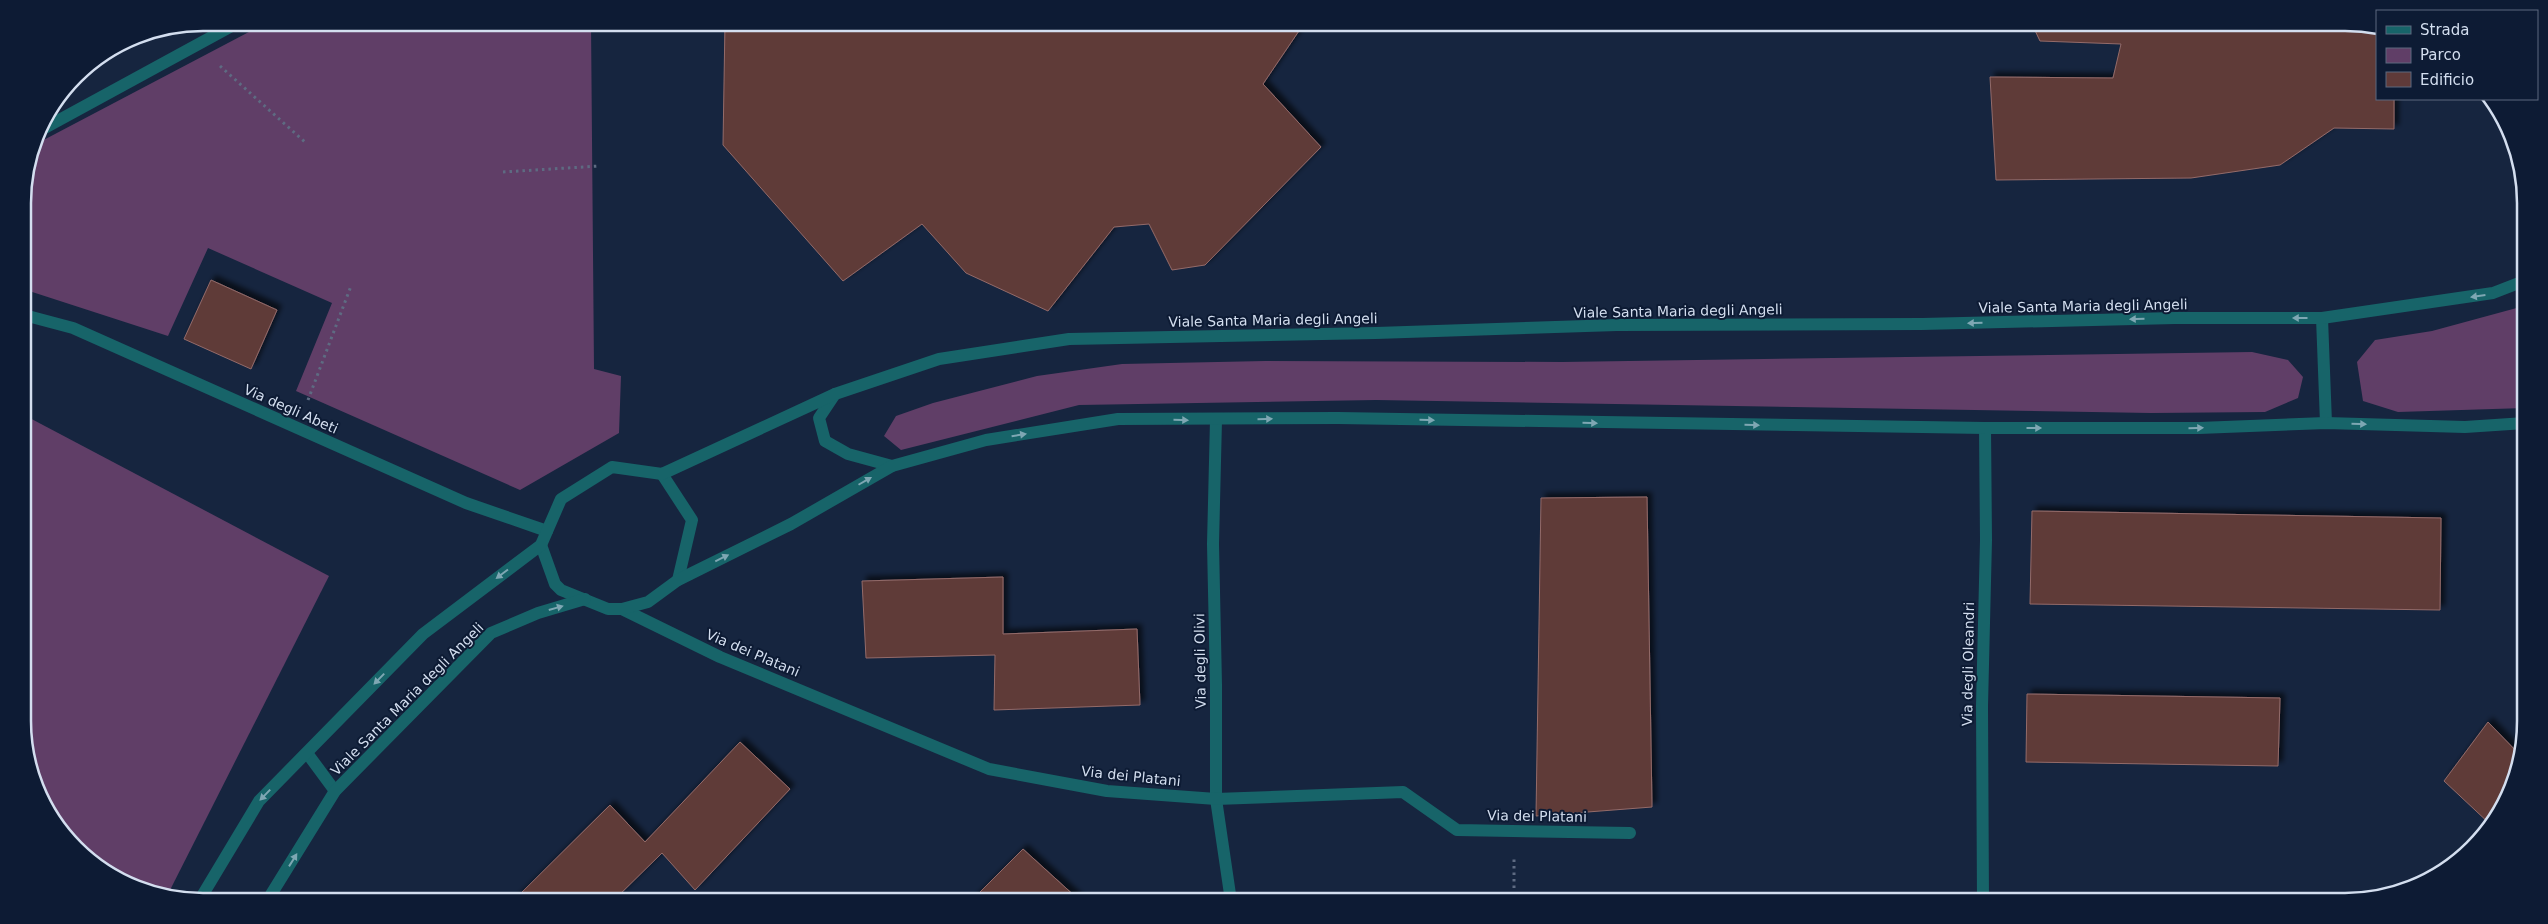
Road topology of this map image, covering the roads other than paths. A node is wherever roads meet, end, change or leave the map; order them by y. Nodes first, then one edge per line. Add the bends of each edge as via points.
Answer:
1 (222, 31) edge
2 (50, 125) edge
3 (2517, 283) edge
4 (32, 317) edge
5 (2322, 318) junction
6 (834, 394) junction
7 (1216, 420) junction
8 (2326, 423) junction
9 (2517, 424) edge
10 (1985, 428) junction
11 (892, 466) junction
12 (662, 474) junction
13 (547, 531) junction
14 (541, 544) junction
15 (678, 580) junction
16 (585, 600) junction
17 (622, 609) junction
18 (307, 753) junction
19 (335, 791) junction
20 (1216, 798) junction
21 (1630, 833) dead end
22 (1983, 892) edge
23 (204, 893) edge
24 (273, 893) edge
25 (1230, 893) edge

1 - 2 street
3 -> 5 street, Viale Santa Maria degli Angeli via 2493,294
4 - 13 street, Via degli Abeti via 73,328 466,504
5 -> 6 street, Viale Santa Maria degli Angeli via 1617,325 1069,339 939,359
5 - 8 street
6 - 11 street via 820,418 825,441 848,454
6 - 12 street, Viale Santa Maria degli Angeli
7 -> 10 street via 1338,418
11 -> 7 street via 986,440 1118,419
7 - 20 street, Via degli Olivi via 1213,544
8 -> 9 street via 2465,427
10 -> 8 street via 2199,428
10 - 22 street, Via degli Oleandri
15 -> 11 street via 792,524
12 - 13 street, Viale Santa Maria degli Angeli via 612,467 560,499
12 - 15 street via 692,520
13 - 14 street, Viale Santa Maria degli Angeli
14 - 16 street via 555,584
14 -> 18 street, Viale Santa Maria degli Angeli via 423,634
15 - 17 street via 648,602
16 - 17 street via 608,609
19 -> 16 street, Viale Santa Maria degli Angeli via 491,633 538,613
17 - 20 street, Via dei Platani via 720,657 989,769 1107,791
18 - 19 street, Viale Santa Maria degli Angeli
18 -> 23 street, Viale Santa Maria degli Angeli via 259,801
24 -> 19 street, Viale Santa Maria degli Angeli
20 - 21 street, Via dei Platani via 1403,792 1457,830
20 - 25 street, Via degli Olivi

